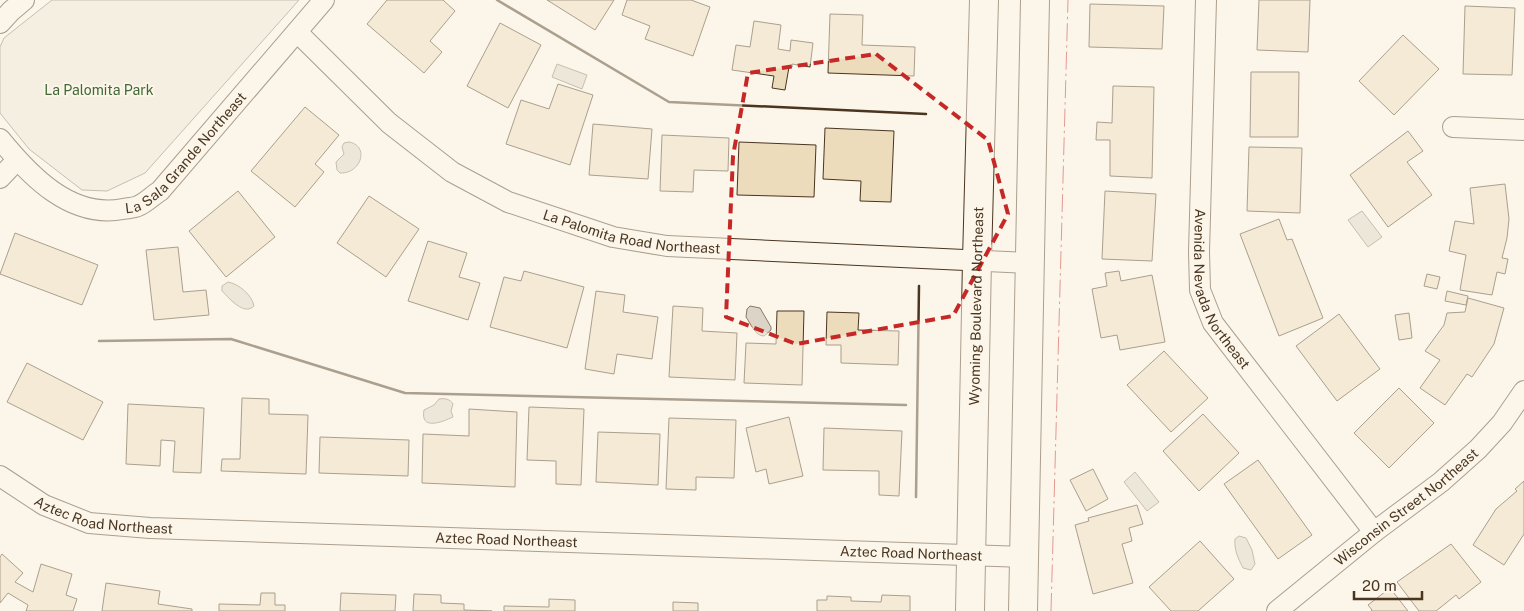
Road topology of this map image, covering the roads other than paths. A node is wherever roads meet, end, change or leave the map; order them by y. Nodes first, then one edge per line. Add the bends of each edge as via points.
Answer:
1 (24, 0) edge
2 (324, 0) edge
3 (984, 0) edge
4 (1035, 0) edge
5 (1206, 0) edge
6 (0, 23) edge
7 (297, 32) junction
8 (1453, 127) dead end
9 (1524, 130) edge
10 (0, 139) edge
11 (17, 160) junction
12 (0, 178) edge
13 (977, 260) junction
14 (1030, 263) junction
15 (1524, 392) edge
16 (0, 476) edge
17 (1374, 532) junction
18 (972, 554) junction
19 (1024, 557) junction
20 (970, 611) edge
21 (1022, 611) edge
22 (1277, 611) edge

1 - 6 street
2 - 7 street, La Sala Grande Northeast
3 - 13 main road, Wyoming Boulevard Northeast
4 - 14 main road
5 - 17 street, Avenida Nevada Northeast via 1200,290 1213,324
7 - 11 street, La Sala Grande Northeast via 160,190 139,206 109,212 77,206 48,188
7 - 13 street, La Palomita Road Northeast via 389,123 452,172 508,202 605,234 667,246
8 - 9 street
10 - 11 street, La Sala Grande Northeast
11 - 12 street
13 - 14 street, La Palomita Road Northeast
13 - 18 main road, Wyoming Boulevard Northeast
14 - 19 main road
15 - 17 street, Wisconsin Street Northeast via 1478,449 1441,482
16 - 18 street, Aztec Road Northeast via 44,505 89,523 150,528
17 - 22 street, Wisconsin Street Northeast
18 - 19 street, Aztec Road Northeast
18 - 20 main road, Wyoming Boulevard Northeast
19 - 21 main road

